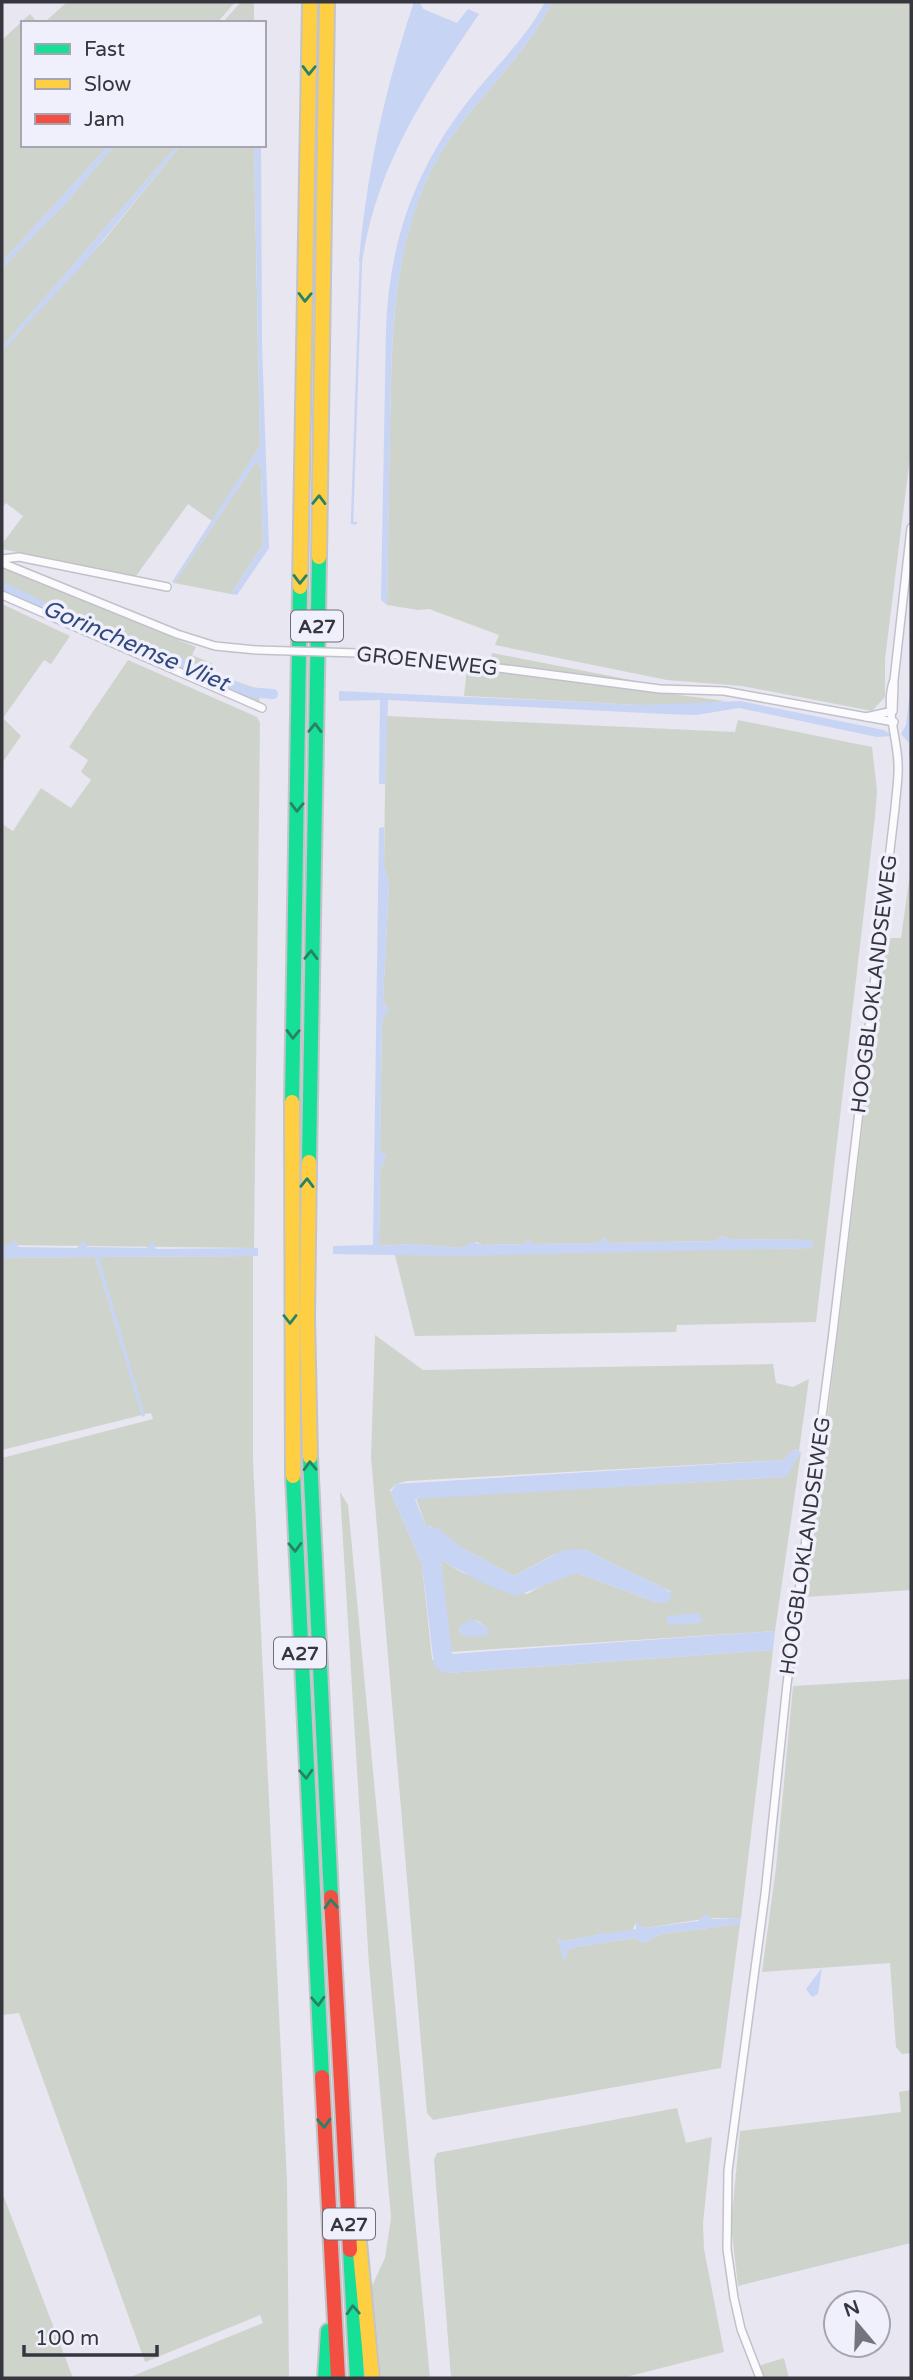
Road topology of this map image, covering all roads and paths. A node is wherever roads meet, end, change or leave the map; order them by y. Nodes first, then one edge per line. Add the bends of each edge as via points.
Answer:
1 (310, 2) edge
2 (327, 2) edge
3 (911, 528) edge
4 (2, 561) edge
5 (167, 587) dead end
6 (2, 595) edge
7 (262, 708) dead end
8 (893, 711) junction
9 (866, 717) junction
10 (895, 726) junction
11 (341, 2070) junction
12 (332, 2267) junction
13 (325, 2378) edge
14 (338, 2378) edge
15 (356, 2378) edge
16 (372, 2378) edge
17 (760, 2378) edge

1 -> 12 highway, A27 via 291,1122 291,1401
11 -> 2 highway, A27 via 312,1534 307,1305
3 - 8 street, HOOGBLOKLANDSEWEG via 888,699
4 - 5 street, GROENEWEG via 19,558
4 - 9 street, GROENEWEG, bridge via 215,646 392,653 572,679 724,691
6 - 7 street
8 - 9 street, GROENEWEG
8 - 10 street, HOOGBLOKLANDSEWEG
9 - 10 street, GROENEWEG
10 - 17 street, HOOGBLOKLANDSEWEG via 894,821 728,2171 725,2213 732,2286 741,2329
15 -> 11 highway, A27
11 - 16 highway, A27
12 - 13 highway, A27
12 - 14 highway, A27

